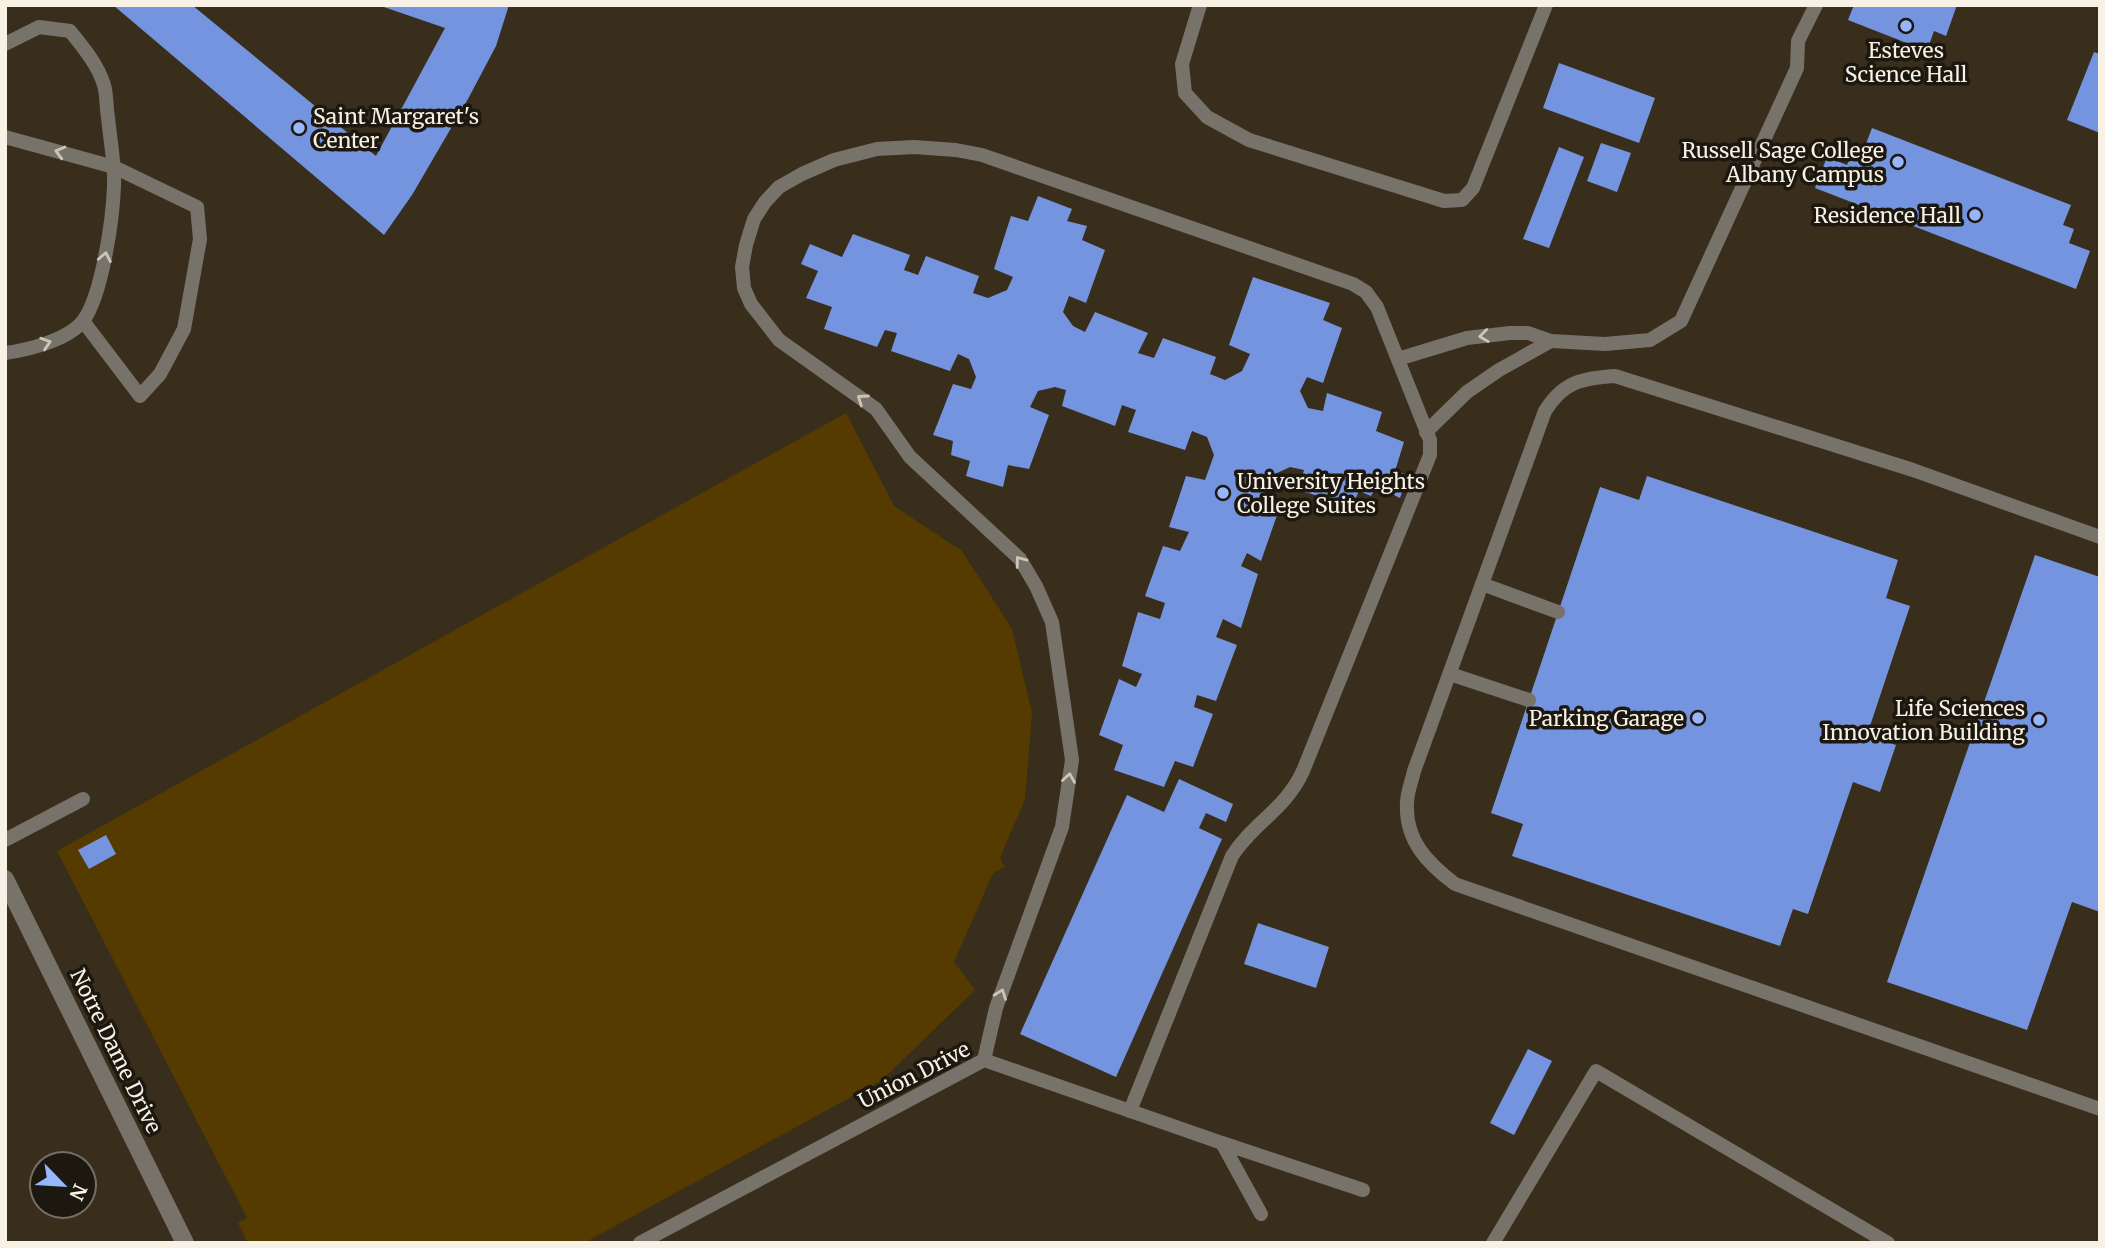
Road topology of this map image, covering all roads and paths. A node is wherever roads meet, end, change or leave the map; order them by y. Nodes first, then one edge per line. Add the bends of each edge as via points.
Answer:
1 (1200, 5) edge
2 (1546, 5) edge
3 (1816, 5) edge
4 (5, 44) edge
5 (5, 137) edge
6 (114, 167) junction
7 (83, 321) junction
8 (1551, 341) junction
9 (5, 353) edge
10 (1398, 359) junction
11 (1426, 432) junction
12 (2100, 537) edge
13 (1482, 584) junction
14 (1558, 612) dead end
15 (1450, 674) junction
16 (1529, 700) dead end
17 (83, 799) dead end
18 (5, 840) edge
19 (5, 879) edge
20 (984, 1060) junction
21 (2100, 1109) edge
22 (1130, 1111) junction
23 (1223, 1143) junction
24 (1363, 1190) dead end
25 (1261, 1214) dead end
26 (186, 1243) edge
27 (640, 1243) edge
28 (1493, 1243) edge
29 (1888, 1243) edge

1 - 2 lane via 1182,64 1185,93 1206,117 1249,140 1444,201 1462,200 1473,188
3 - 8 lane via 1798,41 1797,68 1681,321 1650,340 1605,344
4 - 6 lane via 39,27 70,31 88,52 104,85
6 -> 5 lane
7 -> 6 lane via 99,287
6 - 7 lane via 197,207 200,239 184,329 160,374 139,396
9 -> 7 lane via 59,338
8 -> 10 lane via 1510,332 1467,338
8 - 11 lane via 1467,392
10 - 11 lane
20 -> 10 lane via 996,1009 1062,827 1072,760 1052,622 1020,559 910,457 876,409 779,340 761,319 744,288 742,267 754,219 779,187 834,160 877,149 914,147 982,155 1353,284 1377,306
11 - 22 lane via 1430,455 1303,771 1283,804 1250,832 1232,856
12 - 13 lane via 1913,470 1615,376 1588,378 1554,397 1545,411
13 - 14 lane
13 - 15 lane
15 - 16 lane
15 - 21 lane via 1406,801 1413,842 1455,884
17 - 18 lane
19 - 26 street, Notre Dame Drive
20 - 22 lane, Union Drive
20 - 27 lane, Union Drive
22 - 23 lane, Union Drive
23 - 24 lane, Union Drive
23 - 25 lane
28 - 29 lane via 1595,1072

